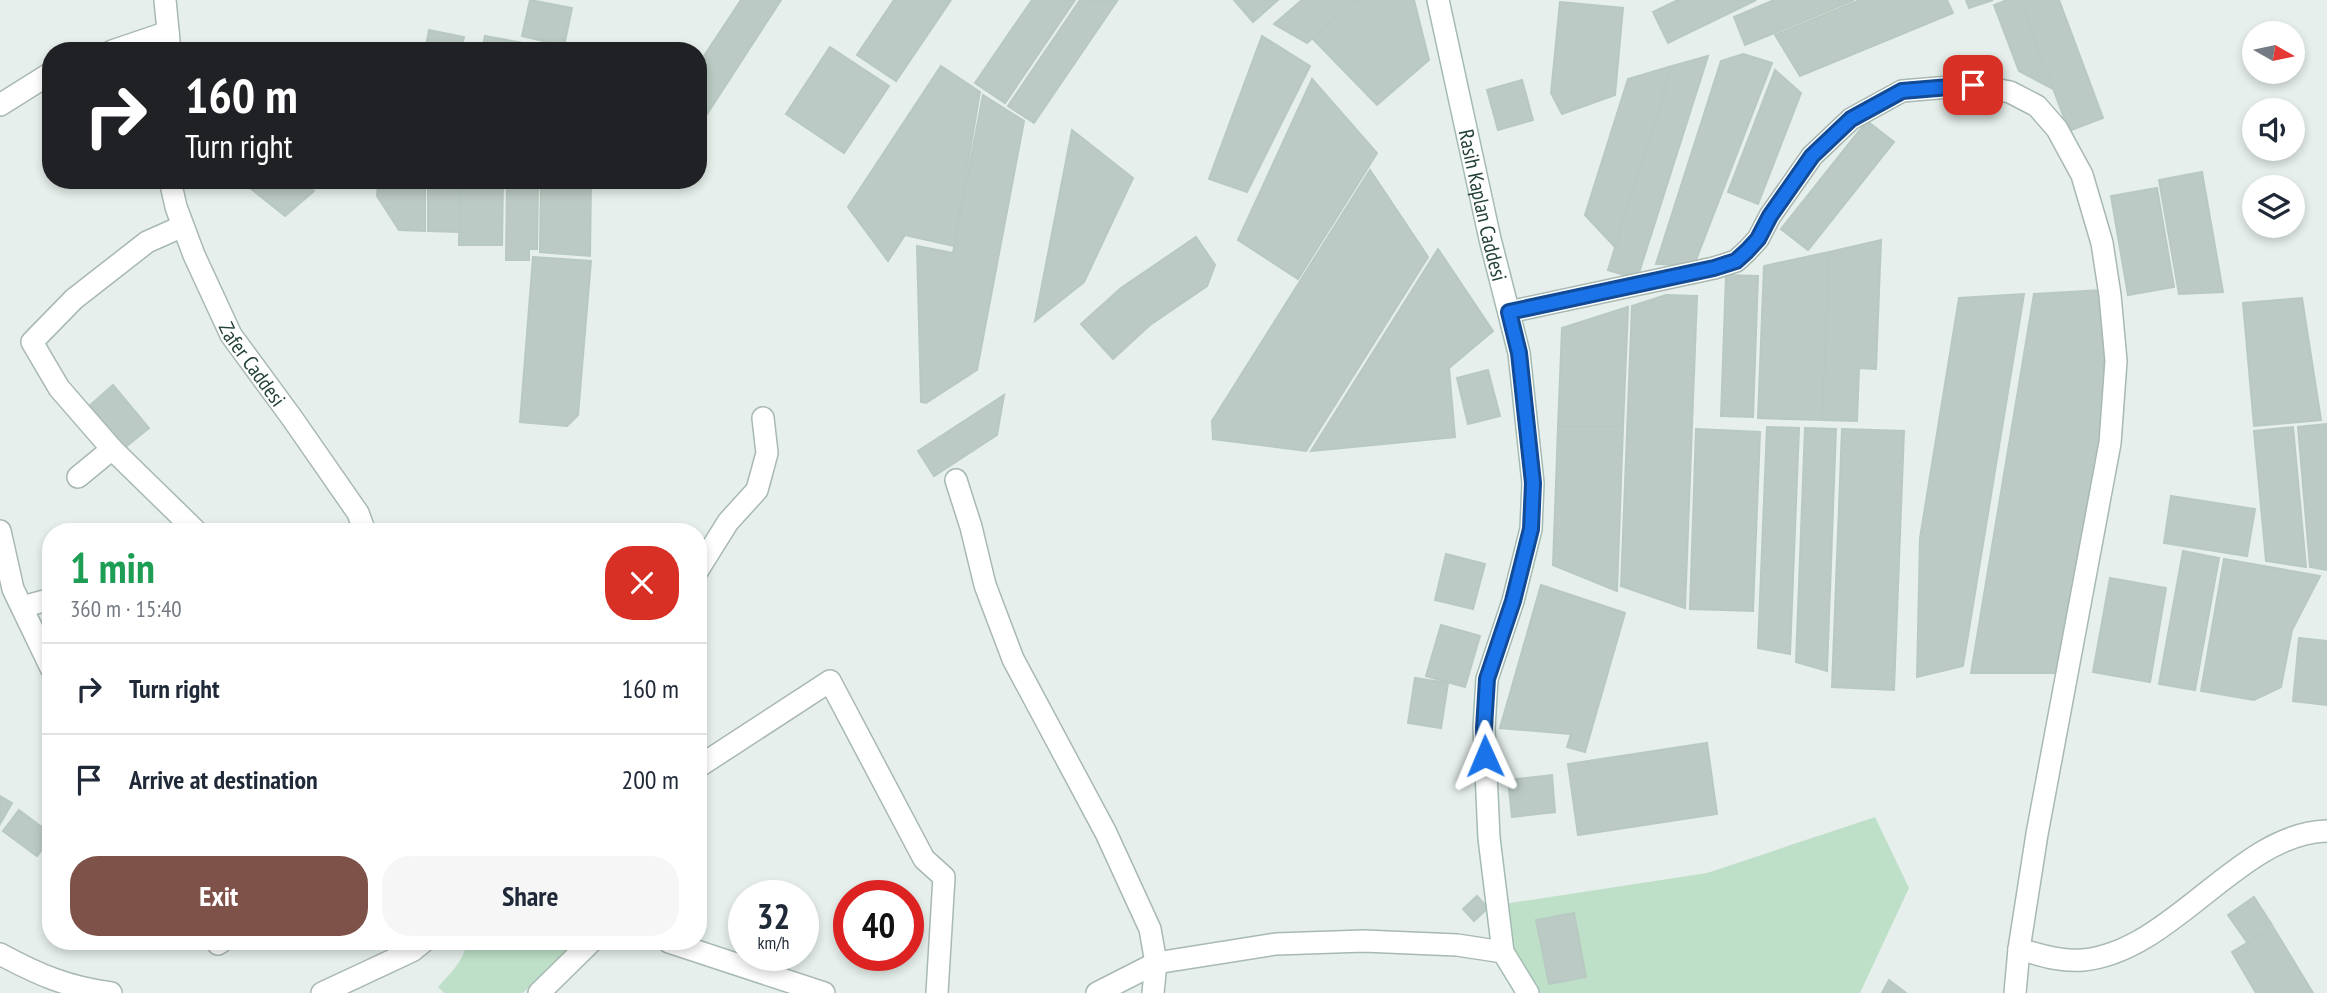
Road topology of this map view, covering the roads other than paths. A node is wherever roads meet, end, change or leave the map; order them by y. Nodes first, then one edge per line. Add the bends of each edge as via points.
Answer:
1 (165, 0) edge
2 (1437, 0) edge
3 (169, 42) edge
4 (42, 79) edge
5 (0, 105) edge
6 (172, 189) edge
7 (183, 226) junction
8 (1509, 312) junction
9 (763, 418) dead end
10 (112, 449) junction
11 (78, 477) dead end
12 (956, 480) dead end
13 (188, 523) edge
14 (362, 523) edge
15 (0, 531) edge
16 (707, 556) edge
17 (42, 601) edge
18 (22, 607) junction
19 (42, 648) edge
20 (707, 761) edge
21 (2327, 831) edge
22 (2019, 949) junction
23 (413, 950) edge
24 (583, 950) edge
25 (693, 950) edge
26 (1503, 952) junction
27 (0, 954) edge
28 (1156, 963) junction
29 (1525, 989) edge
30 (75, 990) edge
31 (111, 993) edge
32 (322, 993) edge
33 (538, 993) edge
34 (824, 993) edge
35 (937, 993) edge
36 (1097, 993) edge
37 (1153, 993) edge
38 (2015, 993) edge

1 - 3 street
2 - 8 street, Rasih Kaplan Caddesi
4 - 5 street
6 - 7 street, Zafer Caddesi
7 - 10 street via 147,242 74,299 32,342 59,388
7 - 14 street, Zafer Caddesi via 231,335
8 - 22 street via 1736,261 1758,239 1812,156 1851,119 1902,91 1973,85 2010,92 2037,106 2057,129 2082,175 2102,243 2116,361 2110,443
8 - 26 street, Rasih Kaplan Caddesi via 1519,353 1533,483 1531,529 1487,679 1484,728 1489,838
9 - 16 street via 767,453 757,489
10 - 11 street
10 - 13 street
12 - 28 street via 985,585 1013,659 1106,833 1150,929
15 - 18 street via 13,589
17 - 18 street
18 - 19 street
20 - 35 street via 830,681 924,859 943,877
21 - 22 street via 2311,831 2258,855 2129,947 2082,960 2060,960
22 - 38 street
23 - 32 street
24 - 33 street
25 - 34 street
26 - 28 street via 1364,941 1276,944
26 - 29 street, Rasih Kaplan Caddesi
27 - 30 street
28 - 36 street
28 - 37 street
30 - 31 street

